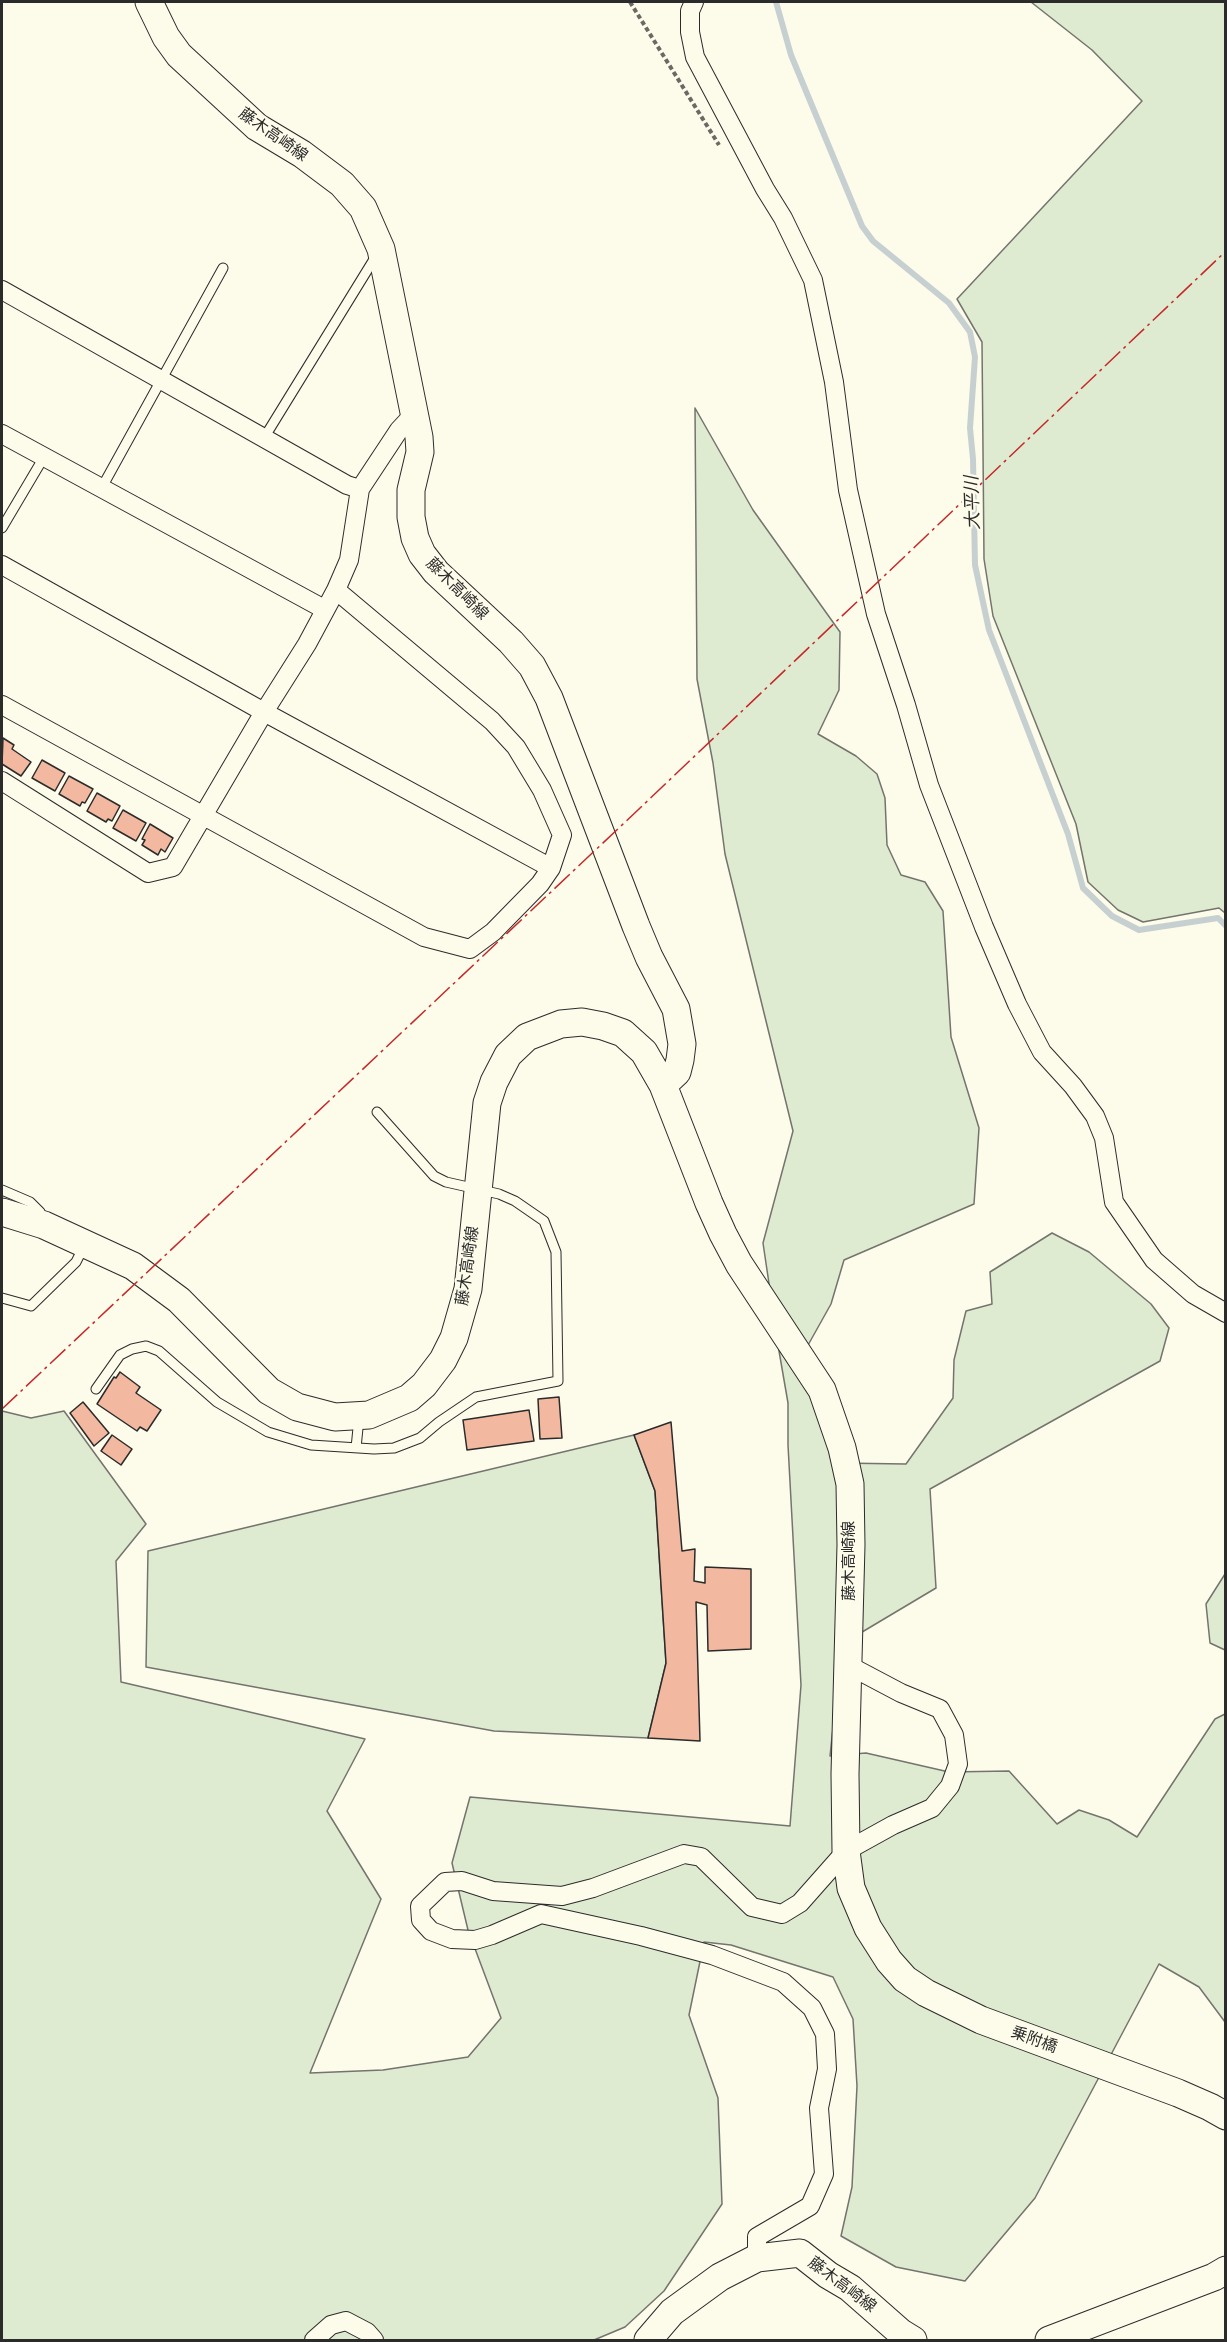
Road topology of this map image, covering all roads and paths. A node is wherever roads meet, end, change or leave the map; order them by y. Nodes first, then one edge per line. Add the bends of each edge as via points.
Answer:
1 (149, 2) edge
2 (630, 2) edge
3 (694, 2) edge
4 (725, 154) dead end
5 (381, 249) junction
6 (223, 268) dead end
7 (2, 290) edge
8 (160, 380) junction
9 (412, 415) junction
10 (2, 434) edge
11 (264, 438) junction
12 (44, 457) junction
13 (101, 489) junction
14 (360, 489) junction
15 (2, 528) edge
16 (2, 565) edge
17 (336, 590) junction
18 (324, 609) junction
19 (2, 705) edge
20 (264, 712) junction
21 (2, 782) edge
22 (203, 814) junction
23 (551, 868) junction
24 (663, 1085) junction
25 (378, 1112) dead end
26 (2, 1190) edge
27 (477, 1190) junction
28 (2, 1212) edge
29 (44, 1225) junction
30 (85, 1244) junction
31 (2, 1298) edge
32 (1226, 1313) edge
33 (96, 1389) dead end
34 (359, 1416) junction
35 (356, 1448) junction
36 (848, 1665) junction
37 (846, 1851) junction
38 (981, 2020) joint
39 (1226, 2116) edge
40 (757, 2258) junction
41 (1226, 2271) edge
42 (314, 2340) edge
43 (374, 2340) edge
44 (648, 2340) edge
45 (914, 2340) edge
46 (1049, 2340) edge

1 - 5 main road, 藤木高崎線 via 179,55 257,127 342,184 363,208
2 - 4 path
3 - 32 street via 690,32 696,57 813,280 834,382 848,490 876,614 929,785 984,927 1042,1052 1095,1116 1104,1138 1114,1202 1154,1260 1193,1294
5 - 9 main road, 藤木高崎線
5 - 11 lane
6 - 8 lane
7 - 8 street
8 - 11 street
8 - 13 lane
9 - 14 street
9 - 24 main road, 藤木高崎線 via 420,452 411,490 415,538 436,572 532,666 549,698 636,926 676,1009 682,1044 680,1060 677,1072
10 - 12 street
11 - 14 street
12 - 13 street
12 - 15 lane
13 - 18 street
14 - 17 street via 349,560
16 - 20 street
17 - 18 street
17 - 23 street via 492,721 516,747 542,790 562,835
18 - 20 street
19 - 22 street
20 - 22 street
20 - 23 street
21 - 22 street via 148,873 173,867
22 - 23 street via 424,937 470,949 493,932
24 - 27 main road, 藤木高崎線 via 644,1052 623,1033 582,1022 561,1024 527,1037 508,1055 487,1103
24 - 36 main road, 藤木高崎線 via 723,1234 822,1390 834,1419 850,1484
25 - 27 lane via 434,1176
26 - 29 lane via 30,1202 40,1212
27 - 34 main road, 藤木高崎線 via 468,1289 454,1338 424,1385 409,1398
27 - 35 lane via 498,1194 534,1214 544,1221 555,1244 558,1381 476,1397 420,1438 394,1448
28 - 29 main road, 藤木高崎線
29 - 30 main road, 藤木高崎線
30 - 31 lane via 76,1262 31,1306
30 - 34 main road, 藤木高崎線 via 120,1259 164,1288 269,1391 317,1414
33 - 35 lane via 120,1355 146,1346 159,1351 217,1402 268,1432 311,1445
34 - 35 lane
36 - 37 main road, 藤木高崎線
36 - 37 street via 940,1710 954,1735 958,1764 950,1786 932,1808
37 - 38 main road, 藤木高崎線 via 859,1911 889,1961 905,1979 926,1993
37 - 40 street via 800,1903 782,1914 752,1906 700,1857 684,1854 562,1896 493,1892 462,1881 445,1882 420,1906 421,1920 430,1931 452,1939 475,1940 541,1914 640,1936 712,1955 783,1982 812,2008 825,2034 827,2069 819,2108 824,2174 810,2206 757,2237
38 - 39 main road, 乗附橋 via 1178,2093
40 - 44 main road, 藤木高崎線 via 698,2291 672,2312
40 - 45 main road, 藤木高崎線 via 800,2253
41 - 46 main road
42 - 43 street via 331,2325 346,2321

